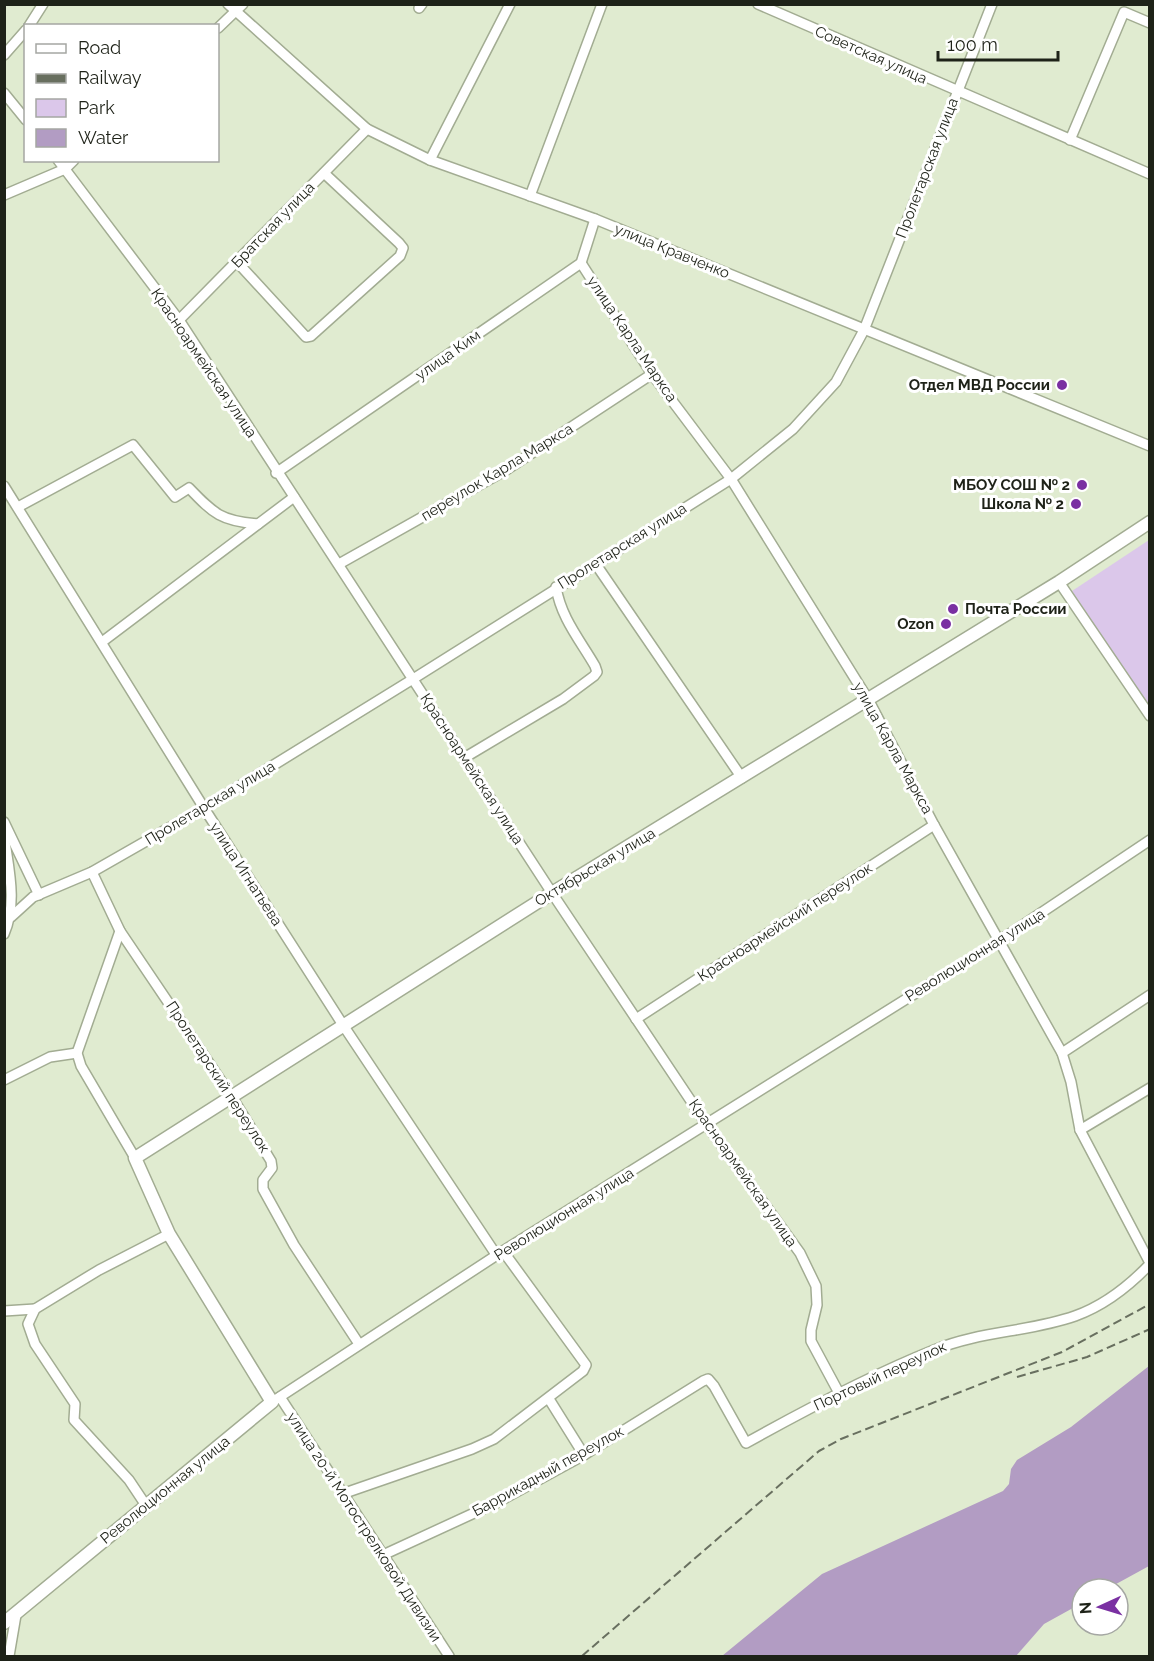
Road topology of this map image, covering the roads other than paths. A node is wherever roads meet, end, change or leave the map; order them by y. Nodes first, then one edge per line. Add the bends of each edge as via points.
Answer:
1 (43, 4) edge
2 (228, 4) edge
3 (243, 4) edge
4 (510, 4) edge
5 (602, 4) edge
6 (758, 4) edge
7 (992, 4) edge
8 (235, 12) junction
9 (1149, 23) edge
10 (30, 24) edge
11 (219, 27) edge
12 (24, 32) edge
13 (4, 55) edge
14 (956, 92) junction
15 (4, 93) edge
16 (24, 118) edge
17 (367, 129) junction
18 (1070, 140) junction
19 (430, 160) junction
20 (60, 162) edge
21 (72, 162) edge
22 (65, 169) junction
23 (324, 173) junction
24 (1149, 174) edge
25 (4, 195) edge
26 (530, 196) junction
27 (595, 219) junction
28 (237, 262) junction
29 (581, 263) junction
30 (179, 320) junction
31 (864, 330) junction
32 (652, 374) junction
33 (1149, 446) edge
34 (276, 473) junction
35 (731, 479) junction
36 (4, 486) edge
37 (8, 496) edge
38 (294, 497) junction
39 (18, 507) junction
40 (1149, 522) edge
41 (258, 524) junction
42 (595, 563) junction
43 (339, 564) junction
44 (1059, 582) junction
45 (556, 587) junction
46 (102, 642) junction
47 (413, 679) junction
48 (868, 701) junction
49 (1149, 716) edge
50 (464, 758) junction
51 (742, 778) junction
52 (204, 808) junction
53 (4, 822) edge
54 (934, 825) junction
55 (4, 834) edge
56 (1149, 840) edge
57 (92, 872) junction
58 (552, 893) junction
59 (39, 894) junction
60 (11, 917) junction
61 (120, 931) junction
62 (4, 934) edge
63 (999, 941) junction
64 (1149, 995) edge
65 (636, 1019) junction
66 (343, 1025) junction
67 (77, 1053) junction
68 (1062, 1053) junction
69 (4, 1080) edge
70 (1149, 1088) edge
71 (232, 1097) junction
72 (707, 1125) junction
73 (1080, 1130) junction
74 (135, 1158) junction
75 (169, 1234) junction
76 (500, 1254) junction
77 (1149, 1264) edge
78 (35, 1309) junction
79 (4, 1311) edge
80 (359, 1344) junction
81 (708, 1379) joint
82 (839, 1394) junction
83 (276, 1399) junction
84 (549, 1400) junction
85 (584, 1455) junction
86 (342, 1494) junction
87 (146, 1504) junction
88 (383, 1555) junction
89 (16, 1615) junction
90 (4, 1623) edge
91 (9, 1656) edge
92 (449, 1656) edge

1 - 10 street
2 - 8 street, улица Кравченко
3 - 8 street
4 - 19 street
5 - 26 street
6 - 14 street, Советская улица
7 - 14 street, Пролетарская улица
8 - 11 street
8 - 17 street, улица Кравченко
9 - 18 street via 1124,12
12 - 13 street
14 - 18 street, Советская улица
14 - 31 street, Пролетарская улица
15 - 16 street
17 - 19 street, улица Кравченко
17 - 23 street, Братская улица
18 - 24 street, Советская улица
19 - 26 street, улица Кравченко
20 - 22 street, Красноармейская улица
21 - 22 street
22 - 25 street
22 - 30 street, Красноармейская улица
23 - 28 street, Братская улица
23 - 28 street via 399,243 403,248 400,256 306,337
26 - 27 street, улица Кравченко
27 - 29 street
27 - 31 street, улица Кравченко
28 - 30 street, Братская улица
29 - 32 street, улица Карла Маркса
29 - 34 street, улица Ким
30 - 34 street, Красноармейская улица
31 - 33 street, улица Кравченко
31 - 35 street, Пролетарская улица via 836,382 793,429
32 - 35 street, улица Карла Маркса
32 - 43 street, переулок Карла Маркса via 506,470
34 - 38 street, Красноармейская улица
35 - 42 street, Пролетарская улица
35 - 48 street, улица Карла Маркса
36 - 37 street, улица Игнатьева
37 - 39 street, улица Игнатьева
38 - 41 street
38 - 43 street, Красноармейская улица
39 - 41 street via 133,445 175,497 189,488 215,514 233,522
39 - 46 street, улица Игнатьева
40 - 44 main road, Октябрьская улица
41 - 46 street
42 - 45 street, Пролетарская улица
42 - 51 street
43 - 47 street, Красноармейская улица
44 - 48 main road, Октябрьская улица
44 - 49 street
45 - 47 street, Пролетарская улица
45 - 50 street via 561,610 597,672 563,699
46 - 52 street, улица Игнатьева
47 - 50 street, Красноармейская улица
47 - 52 street, Пролетарская улица
48 - 51 main road, Октябрьская улица
48 - 54 street, улица Карла Маркса
50 - 58 street, Красноармейская улица
51 - 58 main road, Октябрьская улица
52 - 57 street, Пролетарская улица
52 - 66 street, улица Игнатьева
53 - 59 street
54 - 63 street, улица Карла Маркса
54 - 65 street, Красноармейский переулок
55 - 60 street
56 - 63 street, Революционная улица
57 - 59 street, Пролетарская улица
57 - 61 street, Пролетарский переулок
58 - 65 street, Красноармейская улица
58 - 66 main road, Октябрьская улица
59 - 60 street, Пролетарская улица
60 - 62 street
61 - 67 street
61 - 71 street, Пролетарский переулок
63 - 68 street, улица Карла Маркса
63 - 72 street, Революционная улица
64 - 68 street
65 - 72 street, Красноармейская улица
66 - 71 main road, Октябрьская улица
66 - 76 street, улица Игнатьева
67 - 69 street via 50,1057
67 - 74 street, улица 20-й Мотострелковой Дивизии
68 - 73 street, улица Карла Маркса
70 - 73 street
71 - 74 main road, Октябрьская улица
71 - 80 street, Пролетарский переулок via 273,1165 263,1180 263,1189 294,1245
72 - 76 street, Революционная улица
72 - 82 street, Красноармейская улица via 800,1253 816,1286 812,1341
73 - 77 street, улица Карла Маркса
74 - 75 main road, улица 20-й Мотострелковой Дивизии
75 - 78 street
75 - 83 main road, улица 20-й Мотострелковой Дивизии
76 - 80 street, Революционная улица
76 - 84 street, улица Игнатьева via 586,1365
77 - 82 street, Портовый переулок via 1108,1299 1076,1316 962,1340
78 - 79 street
78 - 87 street via 28,1329 75,1404 74,1420
80 - 83 street, Революционная улица
81 - 82 street, Портовый переулок via 746,1443
81 - 85 street, Баррикадный переулок
83 - 86 street, улица 20-й Мотострелковой Дивизии
83 - 87 main road, Революционная улица
84 - 85 street
84 - 86 street via 494,1439 472,1449
85 - 88 street, Баррикадный переулок via 498,1502
86 - 88 street, улица 20-й Мотострелковой Дивизии
87 - 89 main road, Революционная улица
88 - 92 street, улица 20-й Мотострелковой Дивизии
89 - 90 main road, Революционная улица
89 - 91 street

